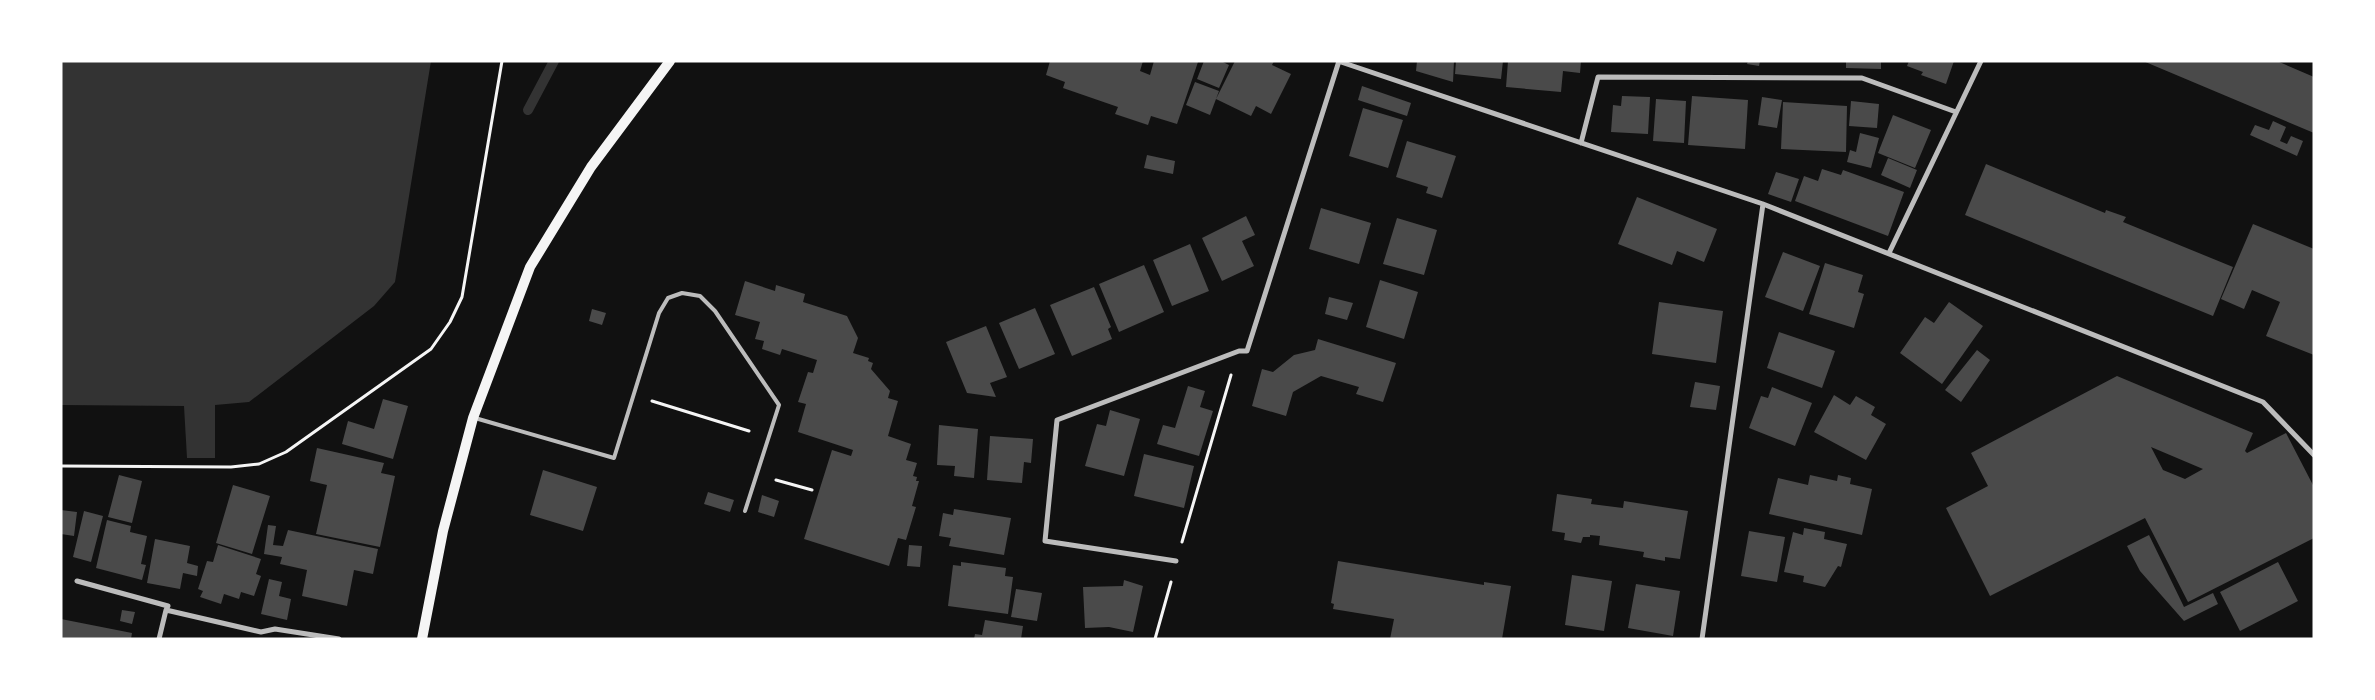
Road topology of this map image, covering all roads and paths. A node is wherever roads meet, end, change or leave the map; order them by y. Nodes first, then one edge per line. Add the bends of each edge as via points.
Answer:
1 (502, 61) edge
2 (670, 61) edge
3 (1338, 61) edge
4 (1980, 61) edge
5 (1956, 112) junction
6 (1581, 143) junction
7 (1763, 204) junction
8 (1889, 253) junction
9 (1239, 351) junction
10 (633, 394) junction
11 (473, 418) junction
12 (769, 437) junction
13 (2314, 455) edge
14 (61, 466) edge
15 (757, 474) junction
16 (812, 490) dead end
17 (745, 510) dead end
18 (1176, 560) junction
19 (78, 581) dead end
20 (166, 610) junction
21 (159, 639) edge
22 (339, 639) edge
23 (422, 639) edge
24 (1155, 639) edge
25 (1702, 639) edge

1 - 14 path via 462,297 431,349 286,452 258,464
2 - 11 main road via 592,167 530,268
3 - 6 street
3 - 9 street via 1247,351
4 - 5 street
5 - 6 street via 1862,78 1598,77
5 - 8 street
6 - 7 street
7 - 8 street
7 - 25 street
8 - 13 street via 2263,402
9 - 18 path
9 - 18 street via 1058,420 1045,541
10 - 11 lane via 614,458
10 - 12 path
10 - 12 lane via 659,313 668,298 682,294 700,296 715,311 779,405
11 - 23 main road via 443,531
12 - 15 lane
15 - 16 path
15 - 17 lane
18 - 24 path
19 - 20 street via 168,606
20 - 21 street
20 - 22 street via 261,632 275,629

